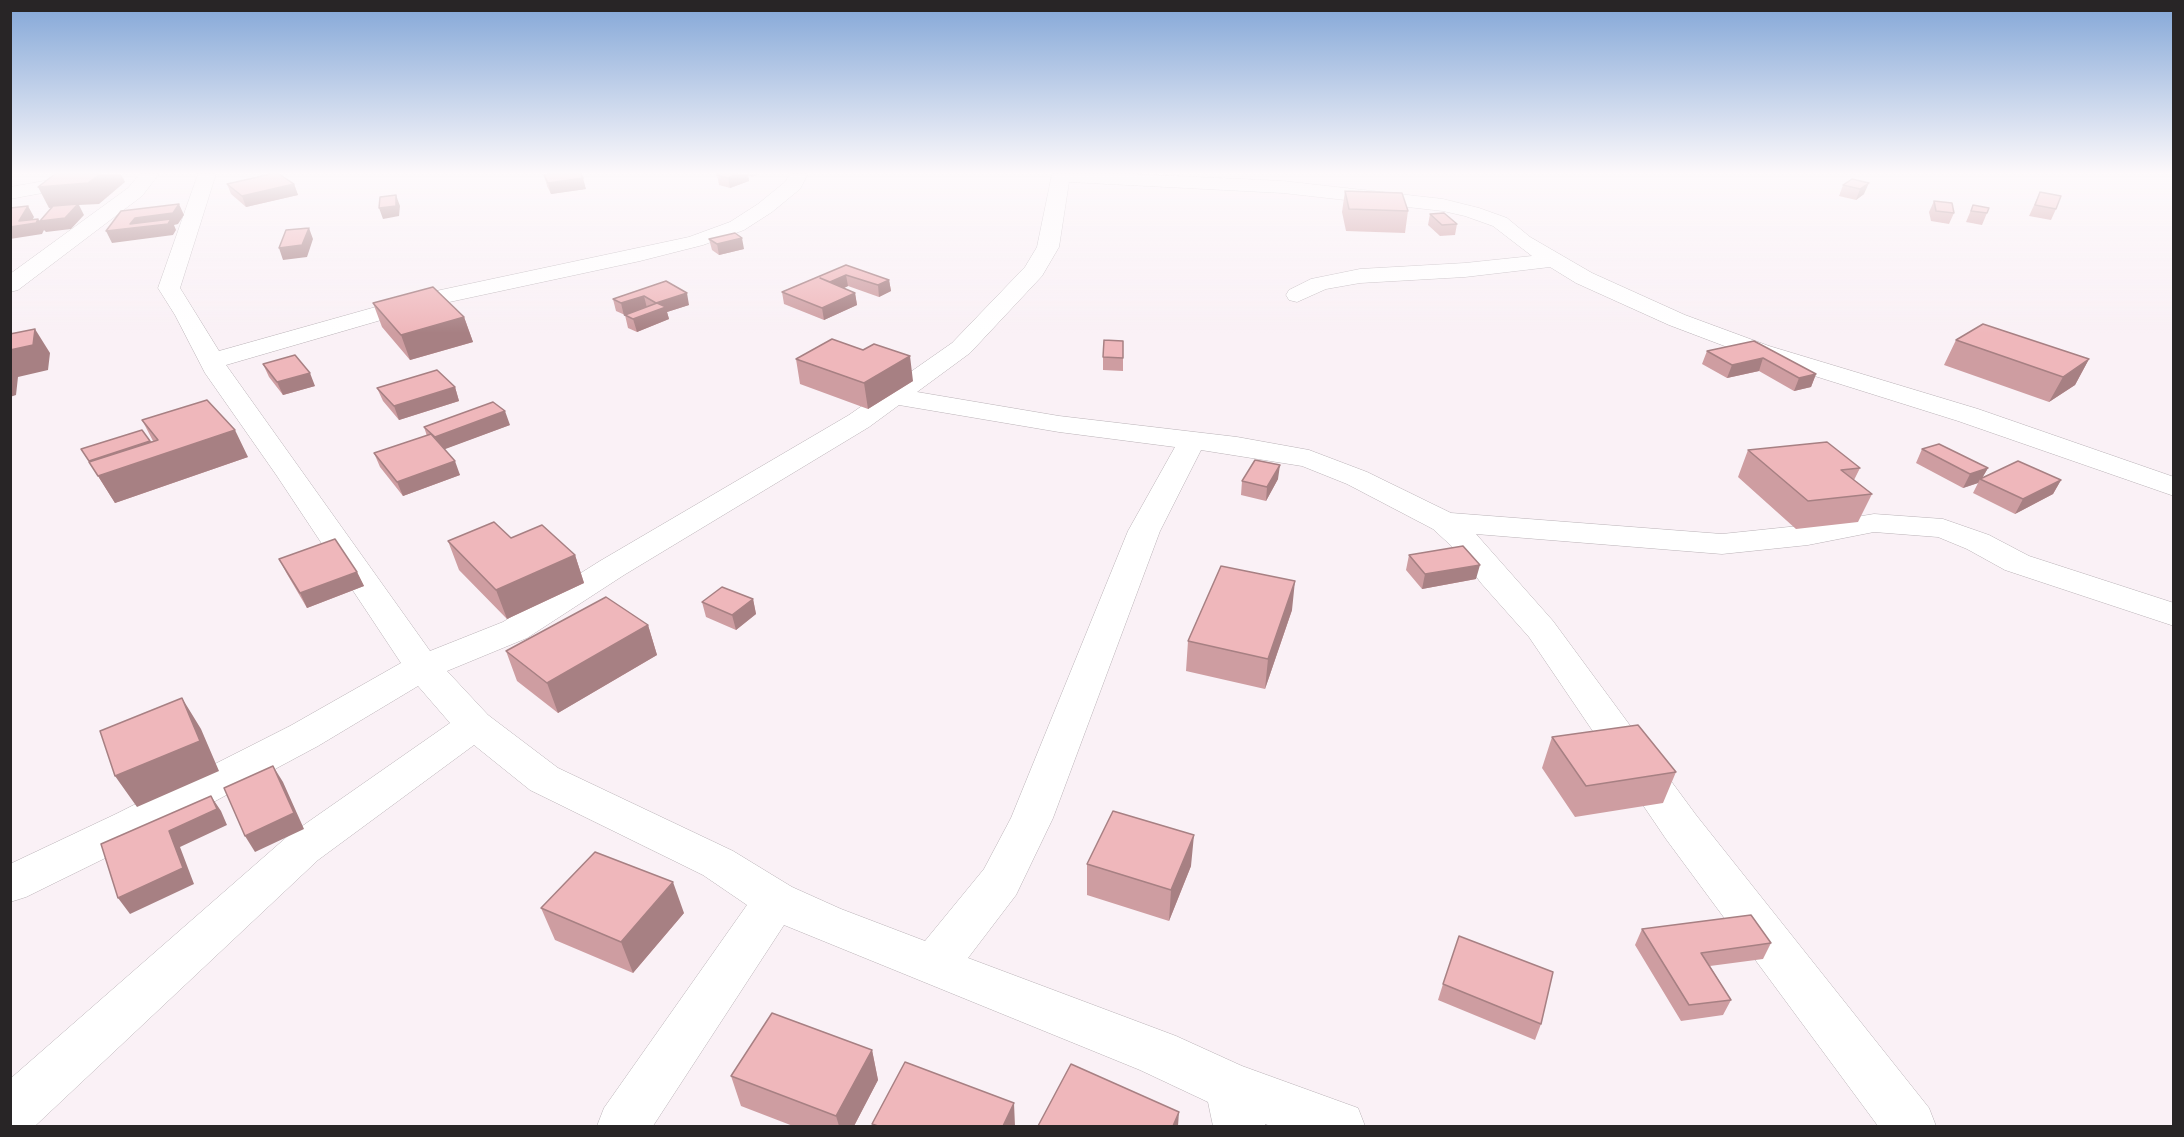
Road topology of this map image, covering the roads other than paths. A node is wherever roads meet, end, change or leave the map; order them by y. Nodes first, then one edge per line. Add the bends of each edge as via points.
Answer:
1 (88, 227) edge
2 (189, 227) edge
3 (734, 227) edge
4 (1052, 227) edge
5 (1506, 227) edge
6 (1554, 260) junction
7 (10, 285) edge
8 (1297, 295) dead end
9 (211, 361) junction
10 (894, 396) junction
11 (1192, 441) junction
12 (2174, 487) edge
13 (1444, 522) junction
14 (2174, 615) edge
15 (422, 667) junction
16 (474, 725) junction
17 (10, 884) edge
18 (776, 900) junction
19 (934, 966) junction
20 (1236, 1107) edge
21 (10, 1114) edge
22 (623, 1126) edge
23 (1339, 1126) edge
24 (1910, 1126) edge

1 - 7 street
2 - 9 street via 169,288
3 - 9 street via 640,255 422,301
4 - 10 street via 1048,247 1034,270 961,348
5 - 6 street
6 - 8 street via 1360,276 1319,284
6 - 12 street via 1584,278 1677,320 1760,351 1968,415
9 - 15 street
10 - 11 street via 1059,424
10 - 15 street via 515,630
11 - 13 street via 1309,459 1357,478
11 - 19 street via 1144,531 1032,818 1000,882
13 - 14 street via 1722,544 1808,536 1874,523 1943,528 2017,563
13 - 24 street via 1469,545 1541,629 1681,827
15 - 16 street
15 - 17 street via 304,736
16 - 18 street via 544,779 718,863
16 - 21 street via 303,848
18 - 19 street
18 - 22 street
19 - 20 street via 1158,1053
20 - 23 street

